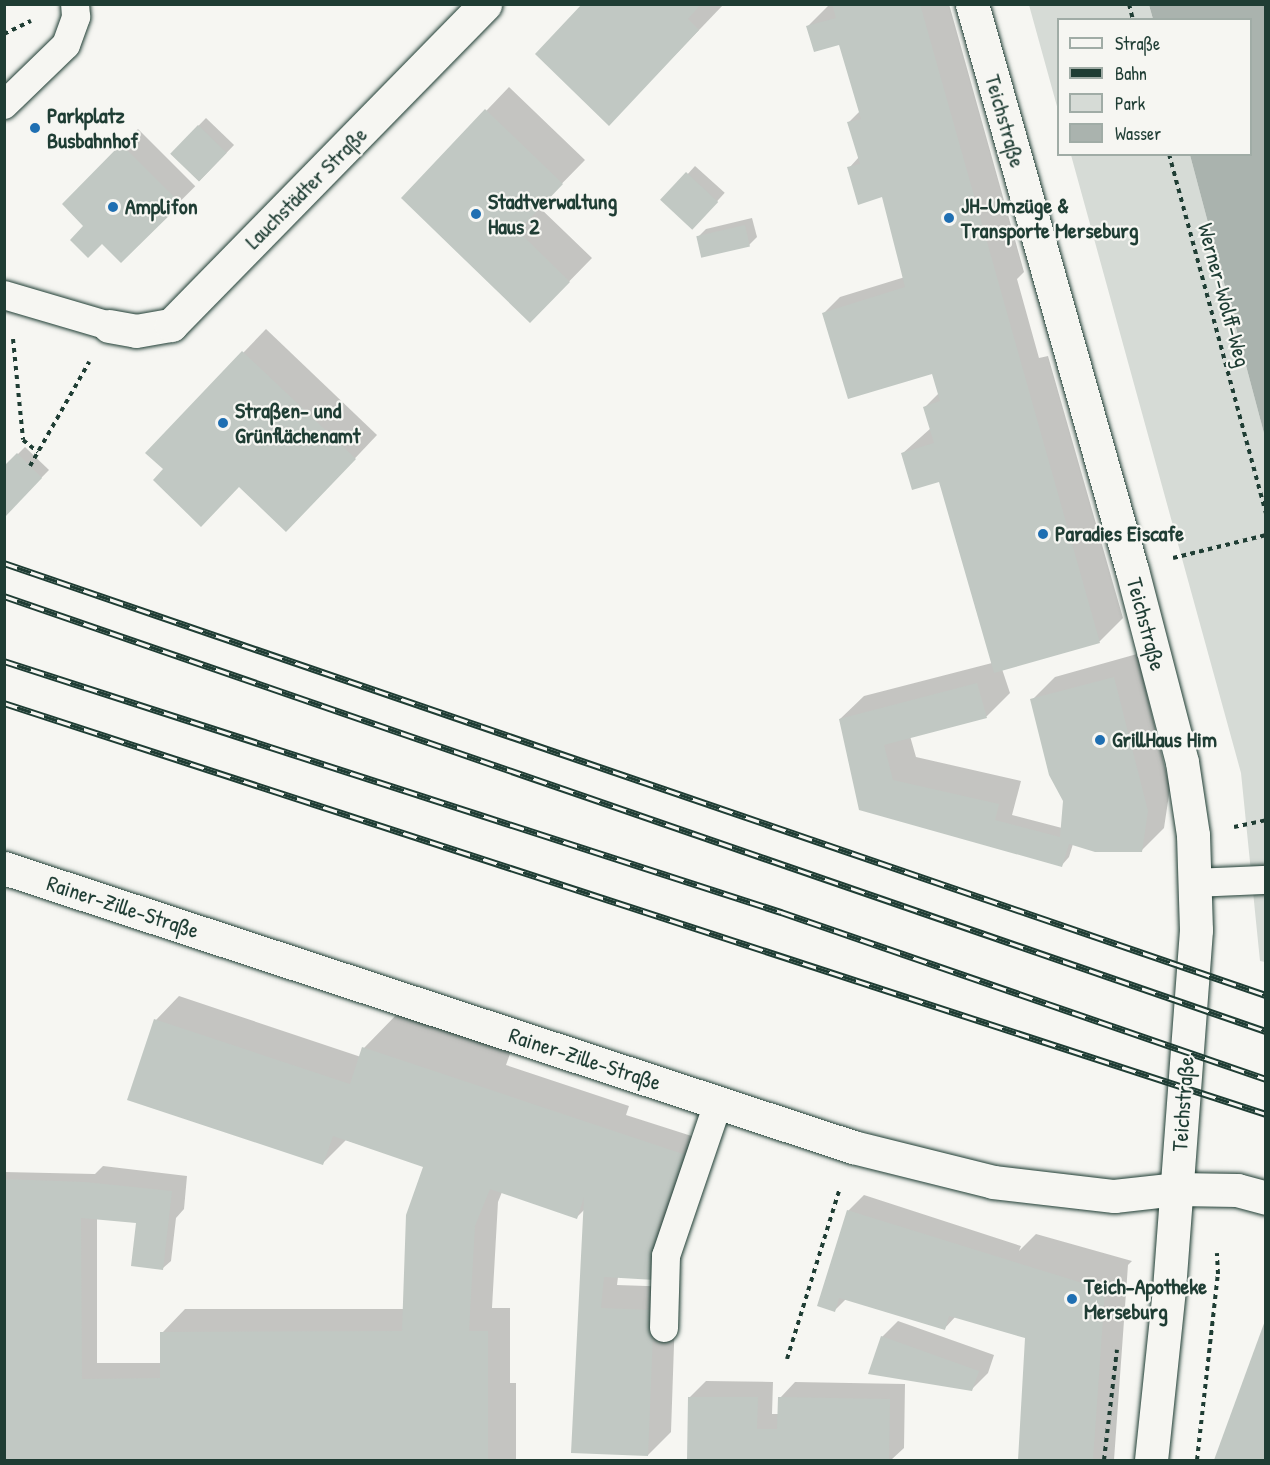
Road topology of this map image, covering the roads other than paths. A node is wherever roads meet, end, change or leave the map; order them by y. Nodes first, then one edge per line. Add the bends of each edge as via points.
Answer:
1 (75, 4) edge
2 (485, 4) edge
3 (972, 4) edge
4 (4, 105) edge
5 (4, 295) edge
6 (109, 326) joint
7 (4, 868) edge
8 (1266, 880) edge
9 (1196, 884) junction
10 (718, 1103) junction
11 (1176, 1189) junction
12 (1266, 1198) edge
13 (664, 1328) dead end
14 (1151, 1461) edge

1 - 4 lane via 76,17 66,45
2 - 6 street, Lauchstädter Straße via 171,325 136,331
3 - 9 street, Teichstraße via 1132,570 1179,751 1193,835
5 - 6 lane
7 - 10 street, Rainer-Zille-Straße
8 - 9 lane
9 - 11 street, Teichstraße via 1196,930
10 - 11 street, Rainer-Zille-Straße via 853,1147 993,1182 1114,1196
10 - 13 lane via 666,1256
11 - 12 street, Rainer-Zille-Straße via 1237,1190
11 - 14 street, Teichstraße

